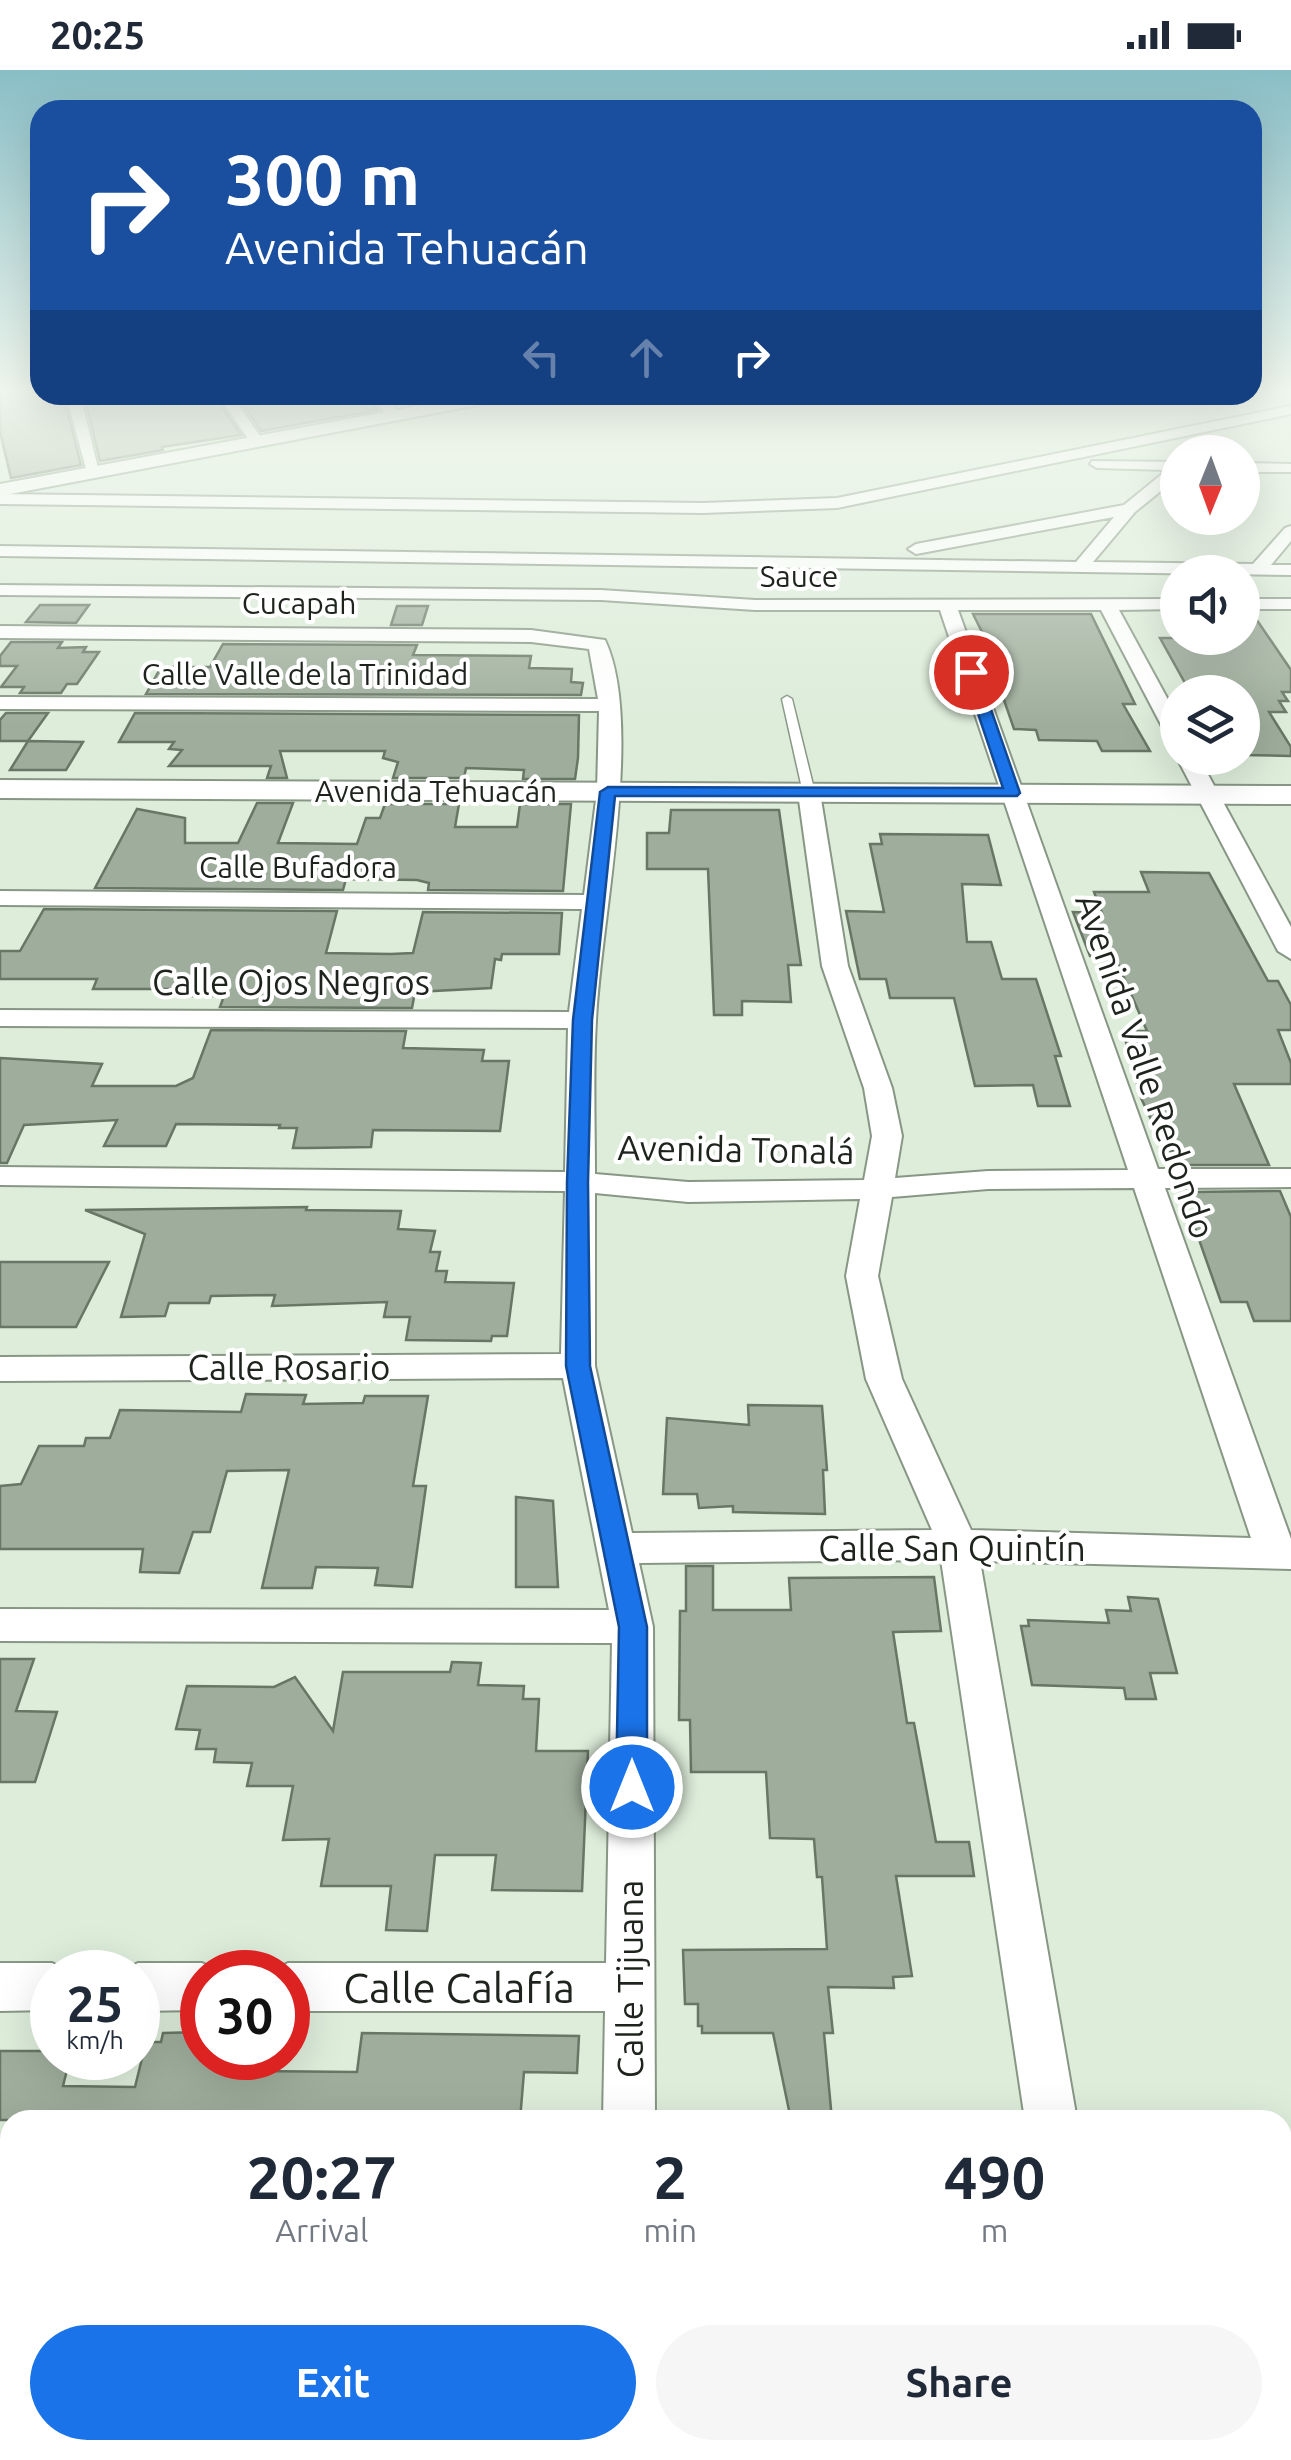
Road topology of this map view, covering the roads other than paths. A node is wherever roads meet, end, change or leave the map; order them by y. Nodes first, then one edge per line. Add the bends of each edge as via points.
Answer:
1 (83, 502) edge
2 (845, 502) edge
3 (1138, 502) edge
4 (1129, 509) junction
5 (1291, 531) edge
6 (704, 535) junction
7 (0, 551) edge
8 (832, 563) junction
9 (1082, 566) junction
10 (1160, 567) edge
11 (1260, 567) edge
12 (1260, 569) edge
13 (1291, 570) edge
14 (0, 590) edge
15 (947, 603) junction
16 (1108, 604) junction
17 (1160, 604) edge
18 (1282, 604) edge
19 (1291, 629) edge
20 (0, 632) edge
21 (598, 644) joint
22 (788, 699) dead end
23 (0, 703) edge
24 (1160, 704) edge
25 (609, 705) junction
26 (1196, 775) edge
27 (0, 789) edge
28 (608, 792) junction
29 (809, 792) junction
30 (1012, 793) junction
31 (1206, 794) junction
32 (1291, 795) edge
33 (0, 898) edge
34 (596, 902) junction
35 (1291, 951) edge
36 (0, 1018) edge
37 (582, 1020) junction
38 (0, 1176) edge
39 (1145, 1178) junction
40 (1291, 1178) edge
41 (577, 1182) junction
42 (876, 1189) junction
43 (578, 1366) junction
44 (0, 1368) edge
45 (958, 1545) junction
46 (614, 1548) junction
47 (1284, 1554) edge
48 (0, 1625) edge
49 (633, 1627) junction
50 (0, 1987) edge
51 (30, 1987) edge
52 (310, 1987) edge
53 (630, 1987) junction
54 (629, 2110) edge
55 (1050, 2110) edge

1 - 6 street
2 - 6 street
3 - 4 street
4 - 8 street
4 - 9 street
5 - 11 street
6 - 7 street
6 - 8 street
8 - 9 street
9 - 10 street
12 - 13 street
14 - 15 street, Sauce
15 - 16 street, Sauce
15 - 30 street, Avenida Valle Redondo
16 - 17 street, Sauce
16 - 24 street
18 - 19 street
20 - 21 street, Cucapah via 531,636
21 - 25 street, Calle Tijuana
22 - 29 lane
23 - 25 street, Calle Valle de la Trinidad
25 - 28 street, Calle Tijuana
26 - 31 street
27 - 28 street, Avenida Tehuacán
28 - 29 street, Avenida Tehuacán
28 - 34 street, Calle Tijuana
29 - 30 street, Avenida Tehuacán
29 - 42 street via 836,966 878,1088 887,1136
30 - 31 street, Avenida Tehuacán
30 - 39 street, Avenida Valle Redondo
31 - 32 street, Avenida Tehuacán
31 - 35 street
33 - 34 street, Calle Bufadora
34 - 37 street, Calle Tijuana
36 - 37 street, Calle Ojos Negros
37 - 41 street, Calle Tijuana
38 - 41 street, Avenida Tonalá
39 - 40 street, Avenida Tonalá
39 - 42 street, Avenida Tonalá
39 - 47 street, Avenida Valle Redondo
41 - 42 street, Avenida Tonalá via 688,1192
41 - 43 street, Calle Tijuana
42 - 45 street via 862,1276 884,1378
43 - 44 street, Calle Rosario
43 - 46 street, Calle Tijuana
45 - 46 street, Calle San Quintín
45 - 47 street, Calle San Quintín
45 - 55 street
46 - 49 street, Calle Tijuana
48 - 49 street
49 - 53 street, Calle Tijuana
50 - 51 street
52 - 53 street, Calle Calafía
53 - 54 street, Calle Tijuana

